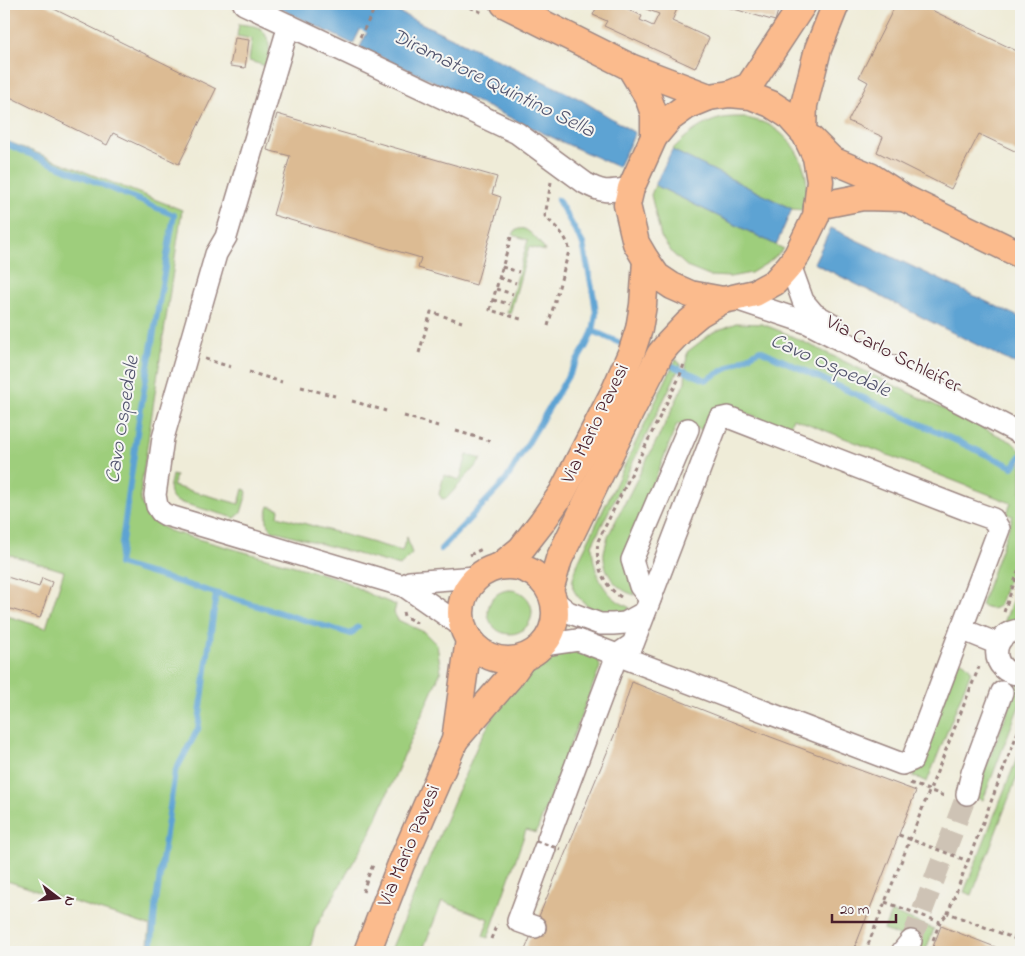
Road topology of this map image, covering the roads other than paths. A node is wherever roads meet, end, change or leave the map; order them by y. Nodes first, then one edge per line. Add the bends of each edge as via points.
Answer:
1 (244, 4) edge
2 (504, 4) edge
3 (803, 4) edge
4 (836, 4) edge
5 (289, 25) junction
6 (630, 66) junction
7 (720, 95) junction
8 (804, 132) junction
9 (654, 138) junction
10 (634, 182) junction
11 (904, 198) junction
12 (816, 211) junction
13 (1021, 255) edge
14 (646, 260) junction
15 (794, 260) junction
16 (728, 299) junction
17 (1021, 422) edge
18 (688, 429) dead end
19 (1021, 434) edge
20 (494, 556) junction
21 (473, 566) junction
22 (404, 586) junction
23 (552, 595) junction
24 (648, 605) junction
25 (961, 629) junction
26 (1021, 630) edge
27 (466, 633) junction
28 (533, 651) junction
29 (617, 655) junction
30 (993, 657) junction
31 (1021, 675) edge
32 (1002, 692) junction
33 (455, 740) junction
34 (967, 794) tunnel mouth
35 (535, 927) dead end
36 (367, 952) edge

1 - 5 street
2 - 6 main road
3 - 7 main road via 749,86
4 - 8 main road via 818,48 804,105
5 - 10 street via 517,133 596,189 606,191
5 - 22 street via 226,237 216,254 163,438 154,495 157,506 166,516
6 - 7 main road
6 - 9 main road via 654,114
7 - 8 main road via 751,96 771,104 788,115
7 - 9 main road via 687,106 669,119
8 - 11 main road via 832,160 870,176
8 - 12 main road via 816,157 820,181
9 - 10 main road
10 - 14 main road via 627,205 636,243
11 - 12 main road via 863,196
11 - 13 main road
12 - 15 main road
14 - 16 main road via 658,276 672,286 690,294
14 - 20 main road, Via Mario Pavesi via 639,329 615,390 562,493 542,522 521,549
15 - 16 main road via 775,282 755,293
15 - 17 street, Via Carlo Schleifer via 804,301 814,314
16 - 19 street, Via Carlo Schleifer via 808,323
16 - 23 main road, Via Mario Pavesi via 687,324 629,415 559,559
18 - 24 street via 632,560
20 - 21 main road via 488,570
20 - 23 main road via 529,570 541,579
21 - 22 street
21 - 27 main road via 460,614
22 - 27 street
23 - 24 street via 568,612 600,624 625,623
23 - 28 main road via 555,619 548,637
24 - 25 street via 719,420 728,417 993,519 999,528
24 - 29 street via 633,644
25 - 29 street via 912,760 902,764
25 - 30 street
26 - 30 street via 1014,630 1002,638
27 - 28 main road via 479,650 492,658 508,660
27 - 33 main road, Via Mario Pavesi
28 - 29 street via 578,640
28 - 33 main road, Via Mario Pavesi
29 - 35 street via 518,921
30 - 31 street via 1005,670
30 - 32 street
31 - 32 street
32 - 34 street
33 - 36 main road, Via Mario Pavesi

